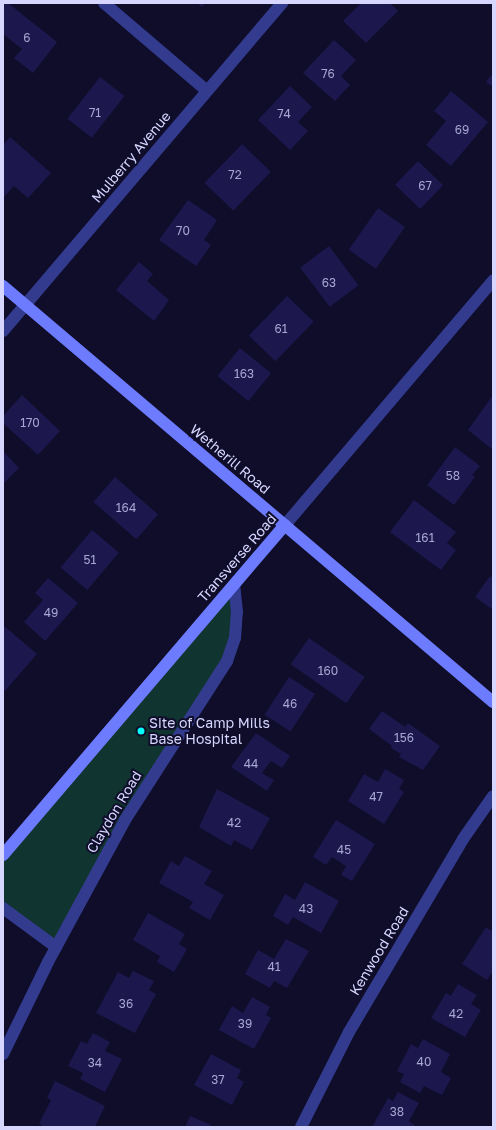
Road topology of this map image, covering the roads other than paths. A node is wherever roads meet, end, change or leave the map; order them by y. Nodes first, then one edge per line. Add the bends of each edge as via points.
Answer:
1 (104, 3) edge
2 (282, 3) edge
3 (207, 91) junction
4 (493, 281) edge
5 (3, 286) edge
6 (25, 305) junction
7 (3, 331) edge
8 (284, 525) junction
9 (234, 585) junction
10 (493, 702) edge
11 (493, 796) edge
12 (3, 855) edge
13 (3, 908) edge
14 (56, 947) junction
15 (3, 1054) edge
16 (301, 1127) edge

1 - 3 street
2 - 3 street, Mulberry Avenue
3 - 6 street, Mulberry Avenue
4 - 8 street, Transverse Road
5 - 6 street, Wetherill Road
6 - 7 street, Mulberry Avenue
6 - 8 street, Wetherill Road
8 - 9 street, Transverse Road
8 - 10 street, Wetherill Road
9 - 12 street, Transverse Road
9 - 14 street, Claydon Road via 237,612 235,638 227,660 125,820
11 - 16 street, Kenwood Road via 463,839 348,1032
13 - 14 street
14 - 15 street, Claydon Road

